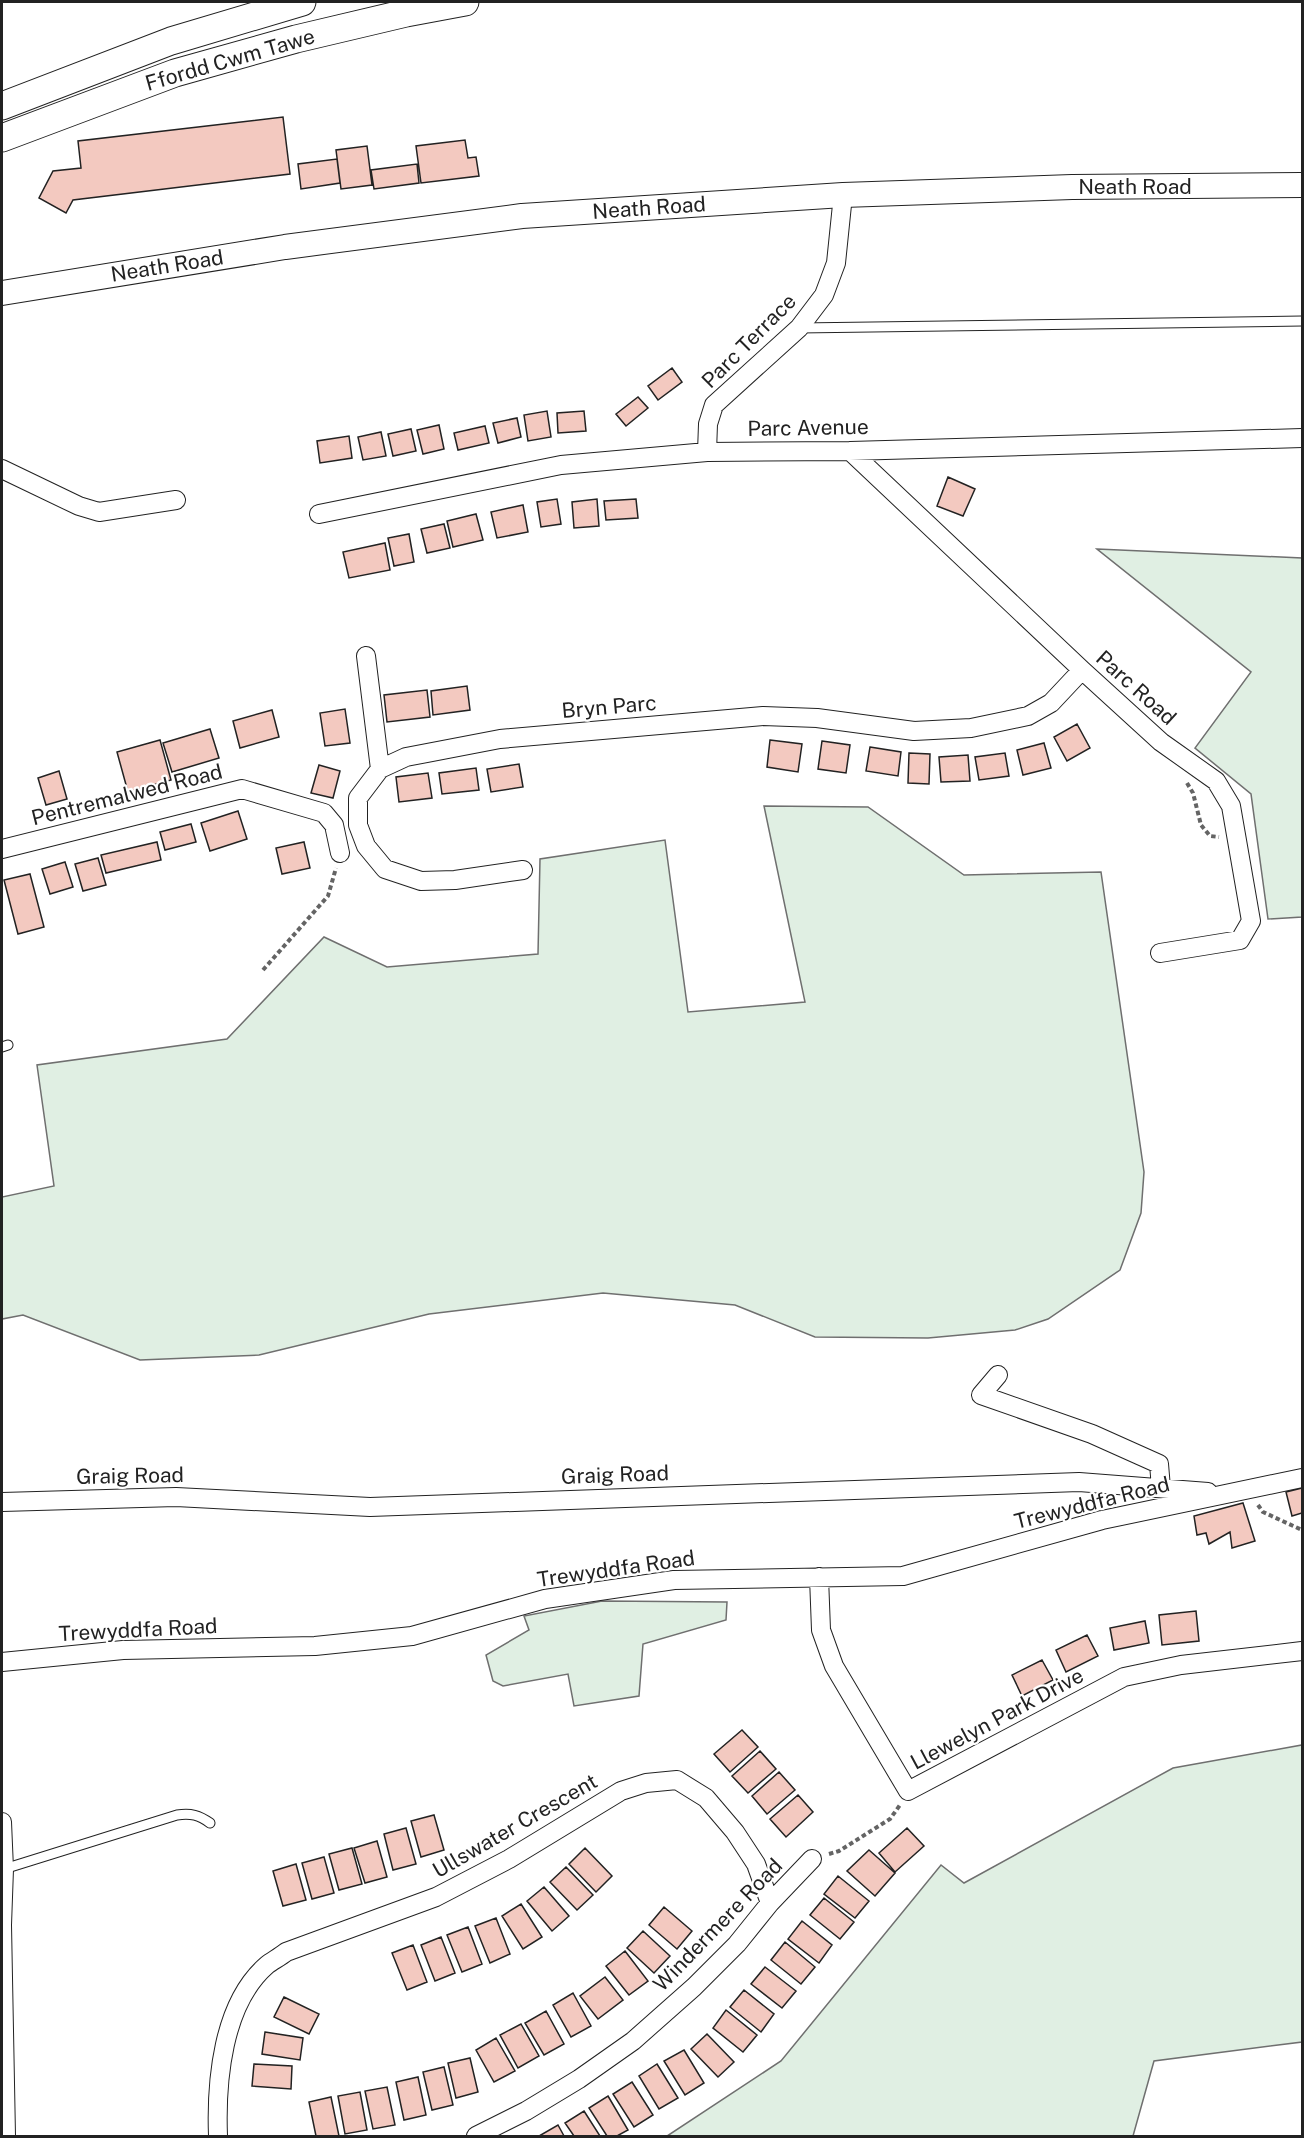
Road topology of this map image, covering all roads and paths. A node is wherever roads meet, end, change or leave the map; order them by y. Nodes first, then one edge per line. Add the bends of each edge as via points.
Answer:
1 (302, 2) edge
2 (465, 2) edge
3 (2, 106) edge
4 (2, 138) edge
5 (1302, 185) edge
6 (843, 195) junction
7 (2, 293) edge
8 (1302, 321) edge
9 (799, 328) junction
10 (1302, 438) edge
11 (850, 451) junction
12 (707, 452) junction
13 (2, 469) edge
14 (176, 500) dead end
15 (319, 514) dead end
16 (366, 656) dead end
17 (1082, 670) junction
18 (380, 769) junction
19 (1184, 777) dead end
20 (1235, 828) junction
21 (2, 849) edge
22 (340, 853) joint
23 (523, 870) dead end
24 (1160, 952) dead end
25 (263, 970) dead end
26 (998, 1375) dead end
27 (1302, 1478) edge
28 (1161, 1488) junction
29 (1238, 1492) junction
30 (2, 1502) edge
31 (1302, 1530) edge
32 (819, 1577) junction
33 (1302, 1651) edge
34 (2, 1662) edge
35 (908, 1791) junction
36 (2, 1822) edge
37 (210, 1824) dead end
38 (812, 1859) joint
39 (4, 1869) junction
40 (770, 1904) junction
41 (6, 2136) edge
42 (218, 2136) edge
43 (476, 2136) edge

1 - 3 main road, Ffordd Cwm Tawe via 171,41
2 - 4 main road, Ffordd Cwm Tawe via 296,39 175,73
5 - 6 main road, Neath Road via 1072,187
6 - 7 main road, Neath Road via 522,216 278,248
6 - 9 street, Parc Terrace via 836,263 824,295
8 - 9 lane
9 - 12 street, Parc Terrace via 714,405 708,424
10 - 11 street, Parc Avenue
11 - 12 street, Parc Avenue
11 - 17 street, Parc Road
12 - 15 street, Parc Avenue via 561,465
13 - 14 street via 99,512
16 - 18 street
17 - 18 street, Bryn Parc via 1051,703 1028,716 971,728 914,731 817,718 764,716 500,739 406,757
17 - 20 street, Parc Road via 1161,742 1216,781 1231,806
18 - 23 street, Bryn Parc via 358,798 358,825 366,846 386,869 421,881
19 - 20 path via 1193,793 1201,825 1210,836 1223,837
20 - 24 street, Parc Road via 1251,921 1240,940
21 - 22 street, Pentremalwed Road via 242,789 324,813 333,825
22 - 25 path via 328,896
26 - 28 street via 981,1395 1092,1434 1159,1464
27 - 29 street, Trewyddfa Road
28 - 29 street, Graig Road
28 - 30 street, Graig Road via 1079,1482 1012,1483 370,1507 176,1497
29 - 31 path via 1263,1512
29 - 32 street, Trewyddfa Road via 1102,1520 903,1576
32 - 34 street, Trewyddfa Road via 662,1582 545,1599 412,1636 315,1646 123,1650
32 - 35 street, Llewelyn Park Drive via 822,1630 834,1666
33 - 35 street, Llewelyn Park Drive via 1180,1665 1124,1677
35 - 38 path via 890,1819 839,1851
36 - 39 street
37 - 39 lane via 200,1816 177,1815
38 - 40 street, Windermere Road
39 - 41 street
40 - 42 street, Ullswater Crescent via 756,1864 706,1798 677,1780 646,1783 621,1791 509,1859 436,1897 286,1953 266,1966 249,1986 233,2016 218,2089
40 - 43 street, Windermere Road via 694,1987 633,2041 553,2095

